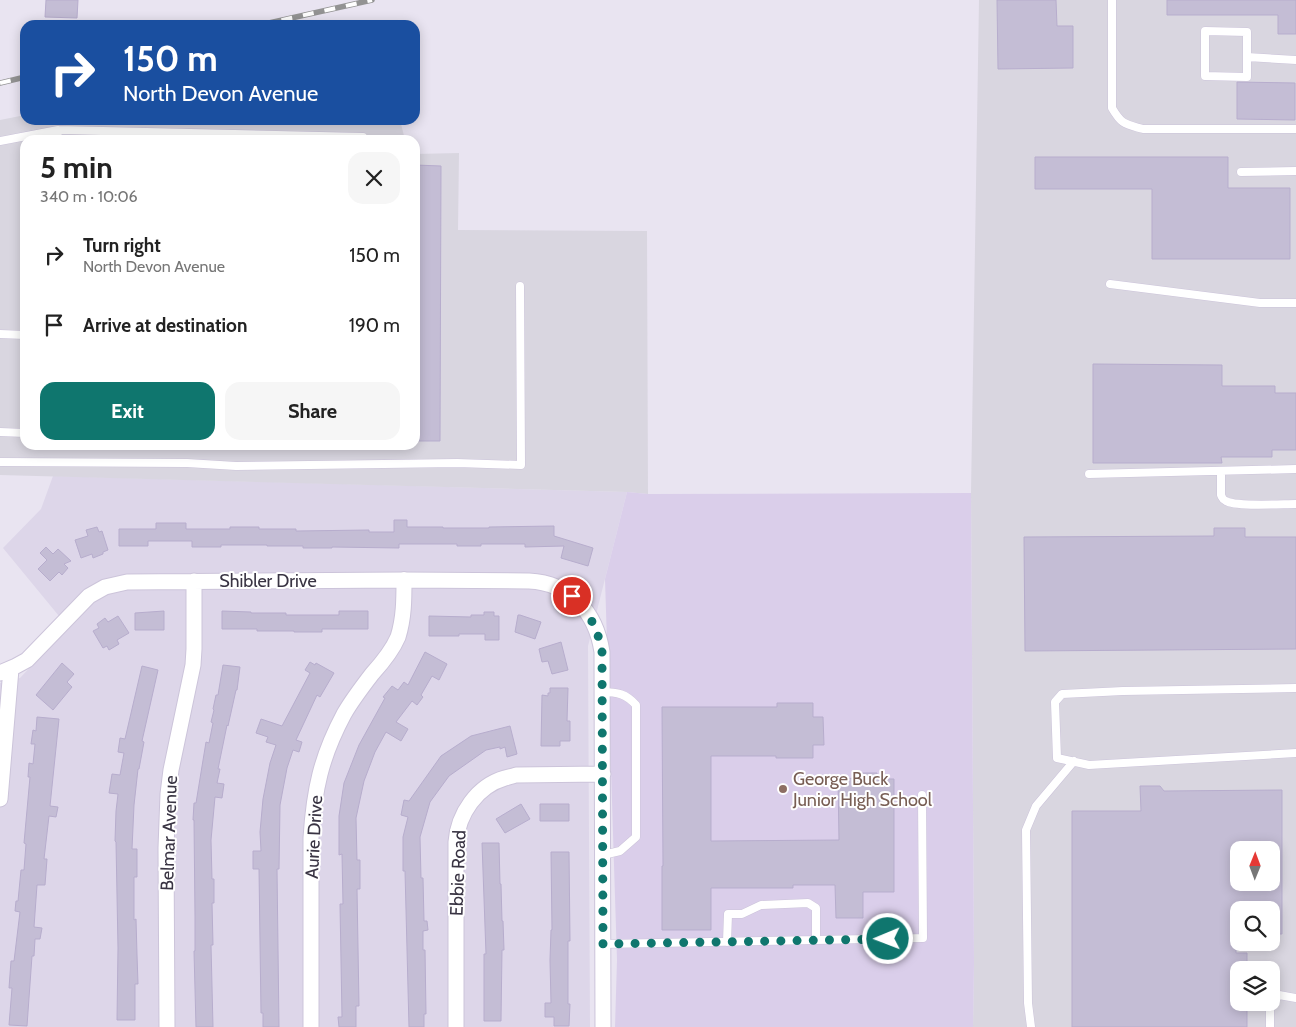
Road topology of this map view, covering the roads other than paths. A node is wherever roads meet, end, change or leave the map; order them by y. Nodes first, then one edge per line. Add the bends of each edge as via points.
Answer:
1 (1112, 0) edge
2 (1247, 58) junction
3 (1296, 60) edge
4 (1296, 129) edge
5 (58, 130) junction
6 (32, 135) edge
7 (58, 135) edge
8 (276, 135) edge
9 (20, 137) edge
10 (0, 141) edge
11 (1296, 171) edge
12 (1241, 172) dead end
13 (1110, 284) dead end
14 (520, 286) dead end
15 (1296, 303) edge
16 (0, 334) edge
17 (20, 335) edge
18 (0, 432) edge
19 (20, 433) edge
20 (0, 462) edge
21 (1296, 469) edge
22 (1220, 471) junction
23 (1088, 474) dead end
24 (1296, 504) edge
25 (404, 580) junction
26 (194, 581) junction
27 (5, 671) edge
28 (1296, 688) edge
29 (602, 692) junction
30 (1296, 753) edge
31 (1074, 761) junction
32 (603, 774) junction
33 (922, 795) dead end
34 (0, 799) edge
35 (603, 854) junction
36 (816, 940) junction
37 (727, 942) junction
38 (603, 944) junction
39 (1296, 998) edge
40 (167, 1027) edge
41 (311, 1027) edge
42 (456, 1027) edge
43 (604, 1027) edge
44 (1030, 1027) edge
45 (1270, 1027) edge

1 - 4 lane via 1112,108 1126,124 1143,129
2 - 2 lane via 1247,77 1205,76 1205,31 1247,32
2 - 3 lane
5 - 6 lane
5 - 7 lane
5 - 8 lane
9 - 10 lane
11 - 12 lane
13 - 15 lane via 1260,303
14 - 20 lane via 521,465 236,466
16 - 17 lane
18 - 19 lane
21 - 22 lane
22 - 23 lane
22 - 24 lane via 1221,495 1226,502 1237,505
25 - 26 street, Shibler Drive
25 - 29 street, Shibler Drive via 534,581 567,593 584,608 596,628 602,652
25 - 41 street, Aurie Drive via 402,618 396,642 339,723 315,790 311,838
26 - 27 street, Shibler Drive via 135,581 105,587 85,600 27,660
26 - 40 street, Belmar Avenue via 193,665 168,794
27 - 34 street
28 - 31 lane via 1062,694 1055,702 1057,758
29 - 32 street, Shibler Drive
29 - 35 lane via 629,697 636,705 636,837 620,851
30 - 31 lane via 1089,765
31 - 44 lane via 1036,806 1026,830
32 - 35 street, Shibler Drive
32 - 42 street, Ebbie Road via 516,775 484,790 464,811 456,838
33 - 36 lane via 923,938
35 - 38 street, Shibler Drive
36 - 37 lane
36 - 37 lane via 816,908 808,903 761,905 742,914 728,914
37 - 38 lane
38 - 43 street, Shibler Drive
39 - 45 lane via 1280,995 1270,1006

